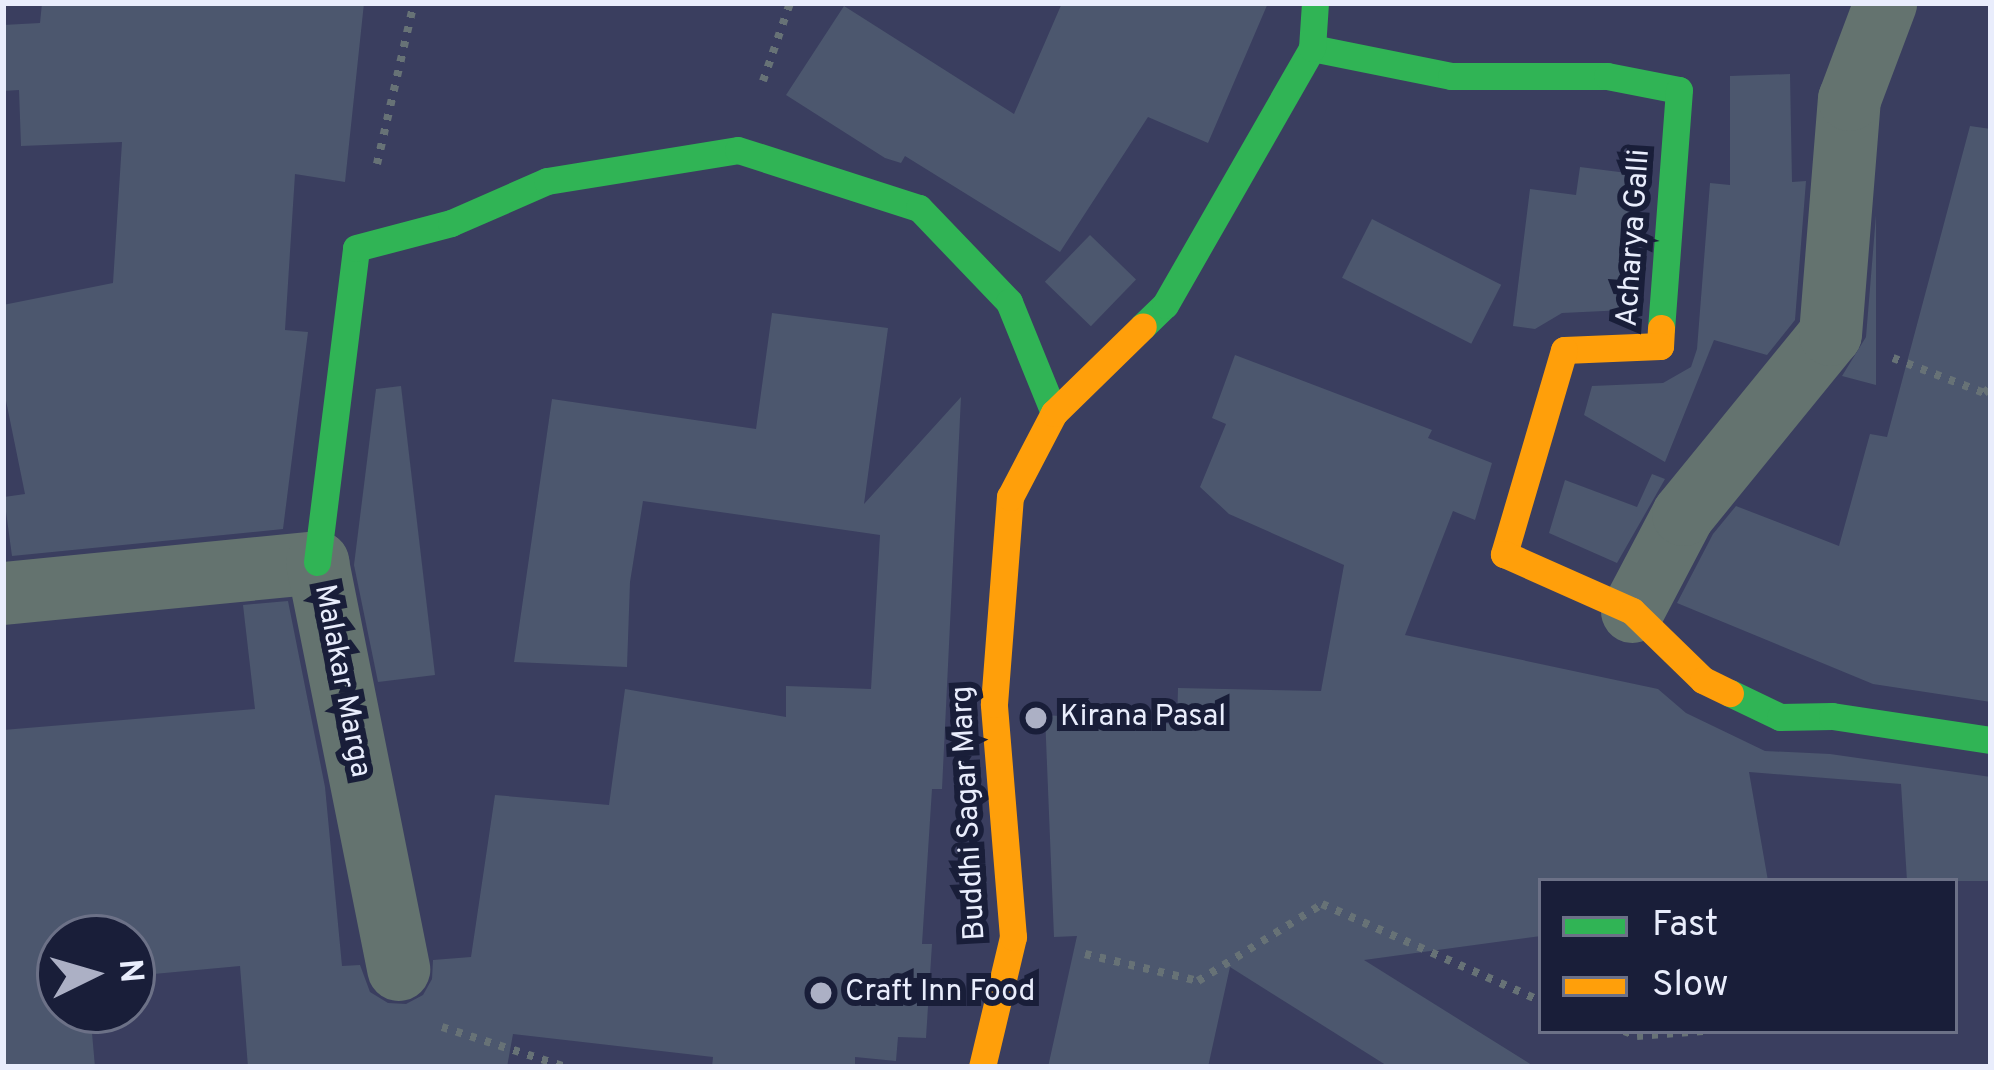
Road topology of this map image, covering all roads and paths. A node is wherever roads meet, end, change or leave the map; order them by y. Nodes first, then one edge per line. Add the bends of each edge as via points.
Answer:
1 (414, 3) edge
2 (1315, 3) edge
3 (1885, 3) edge
4 (1312, 48) junction
5 (356, 248) junction
6 (1830, 334) junction
7 (1991, 387) edge
8 (1054, 413) junction
9 (317, 562) junction
10 (3, 592) edge
11 (1632, 610) junction
12 (1991, 740) edge
13 (1013, 937) junction
14 (398, 969) joint
15 (1538, 999) edge
16 (1632, 1034) edge
17 (1663, 1034) edge
18 (566, 1067) edge
19 (982, 1067) edge

1 - 5 path
2 - 4 street, Buddhi Sagar Marg
3 - 6 street via 1849,99
4 - 8 street, Buddhi Sagar Marg via 1166,305
4 - 11 street, Acharya Galli via 1451,76 1606,76 1679,90 1660,346 1564,350 1504,554
5 - 8 street via 451,223 548,181 738,150 919,208 1009,302
5 - 9 street
6 - 7 path via 1984,393
6 - 11 street via 1683,514
8 - 13 street, Buddhi Sagar Marg via 1010,497 994,704
9 - 10 street, Malakar Marga
9 - 14 street, Malakar Marga
11 - 12 street, Acharya Galli via 1703,680 1780,717 1832,716
13 - 15 path via 1198,981 1322,904
13 - 19 street, Buddhi Sagar Marg
14 - 18 path via 435,1025
16 - 17 path

